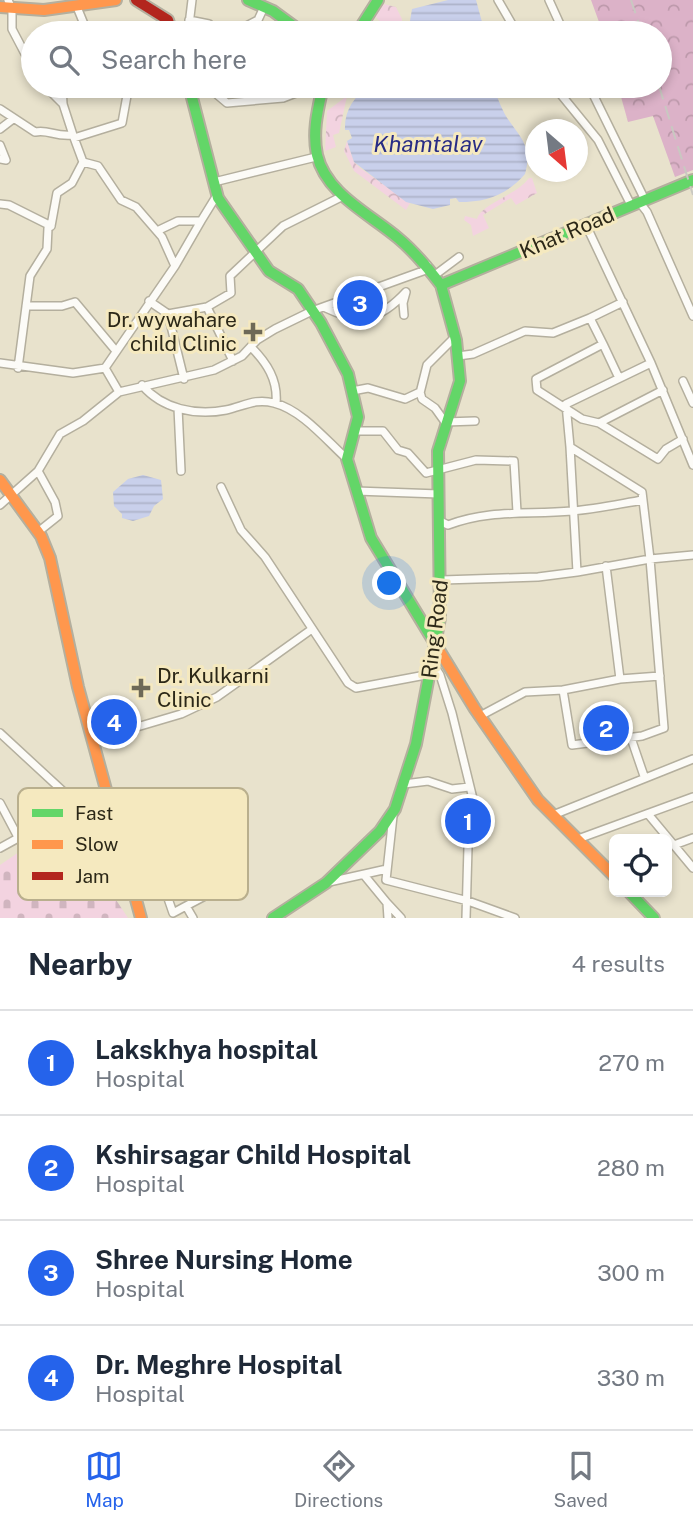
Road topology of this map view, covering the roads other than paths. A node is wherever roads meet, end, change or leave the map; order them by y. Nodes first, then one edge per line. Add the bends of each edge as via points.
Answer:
1 (116, 0) edge
2 (136, 0) edge
3 (192, 0) edge
4 (248, 0) edge
5 (378, 0) edge
6 (498, 0) edge
7 (549, 0) edge
8 (10, 5) edge
9 (0, 7) edge
10 (77, 7) junction
11 (264, 7) junction
12 (189, 20) joint
13 (83, 21) edge
14 (169, 21) edge
15 (194, 21) edge
16 (256, 21) edge
17 (285, 21) edge
18 (365, 21) edge
19 (510, 21) edge
20 (559, 21) edge
21 (21, 46) edge
22 (56, 98) edge
23 (62, 98) edge
24 (127, 98) edge
25 (192, 98) edge
26 (223, 98) edge
27 (284, 98) edge
28 (319, 98) edge
29 (564, 98) edge
30 (594, 98) edge
31 (62, 104) junction
32 (0, 109) edge
33 (13, 119) junction
34 (0, 129) edge
35 (73, 136) junction
36 (0, 145) edge
37 (316, 157) junction
38 (0, 159) edge
39 (83, 162) junction
40 (693, 180) edge
41 (214, 182) junction
42 (217, 194) junction
43 (343, 196) junction
44 (638, 203) junction
45 (0, 204) edge
46 (201, 221) junction
47 (586, 225) junction
48 (51, 226) junction
49 (157, 232) junction
50 (254, 252) junction
51 (459, 257) dead end
52 (427, 265) junction
53 (174, 266) junction
54 (404, 276) junction
55 (438, 280) junction
56 (406, 292) junction
57 (149, 301) junction
58 (622, 302) junction
59 (26, 306) junction
60 (207, 307) junction
61 (325, 307) junction
62 (312, 311) junction
63 (168, 314) junction
64 (404, 315) dead end
65 (693, 316) edge
66 (590, 318) junction
67 (454, 338) junction
68 (603, 344) junction
69 (251, 346) junction
70 (116, 351) junction
71 (458, 356) junction
72 (233, 360) junction
73 (0, 363) edge
74 (651, 363) junction
75 (18, 368) junction
76 (105, 368) junction
77 (619, 378) junction
78 (184, 379) junction
79 (683, 381) dead end
80 (142, 385) junction
81 (663, 390) junction
82 (352, 391) junction
83 (119, 392) junction
84 (420, 393) junction
85 (276, 403) junction
86 (693, 403) edge
87 (178, 408) junction
88 (566, 409) junction
89 (475, 421) dead end
90 (445, 422) junction
91 (599, 423) junction
92 (355, 431) junction
93 (683, 439) junction
94 (570, 447) junction
95 (347, 459) junction
96 (693, 465) edge
97 (439, 470) junction
98 (38, 471) junction
99 (181, 471) dead end
100 (0, 480) edge
101 (221, 487) dead end
102 (356, 491) junction
103 (439, 494) junction
104 (12, 496) junction
105 (643, 500) junction
106 (0, 505) edge
107 (571, 511) junction
108 (517, 512) junction
109 (440, 520) junction
110 (38, 532) junction
111 (693, 555) edge
112 (650, 559) junction
113 (606, 566) junction
114 (577, 572) junction
115 (442, 580) junction
116 (312, 629) junction
117 (437, 647) junction
118 (432, 669) junction
119 (660, 676) junction
120 (620, 679) junction
121 (563, 690) junction
122 (480, 716) junction
123 (2, 738) edge
124 (631, 738) junction
125 (93, 740) junction
126 (693, 759) edge
127 (644, 776) junction
128 (404, 784) junction
129 (469, 787) junction
130 (59, 788) edge
131 (106, 788) edge
132 (693, 797) edge
133 (0, 803) edge
134 (395, 808) junction
135 (648, 814) junction
136 (553, 815) junction
137 (18, 837) joint
138 (693, 838) edge
139 (578, 839) junction
140 (674, 845) junction
141 (0, 848) edge
142 (693, 867) edge
143 (387, 869) junction
144 (609, 871) edge
145 (364, 875) junction
146 (326, 883) junction
147 (634, 897) edge
148 (136, 900) edge
149 (168, 900) edge
150 (198, 900) edge
151 (468, 901) junction
152 (387, 903) junction
153 (187, 906) junction
154 (141, 918) edge
155 (193, 918) edge
156 (273, 918) edge
157 (387, 918) edge
158 (401, 918) edge
159 (466, 918) edge
160 (515, 918) edge
161 (654, 918) edge

1 - 10 main road
2 - 14 main road
3 - 12 street
4 - 11 main road
5 - 18 main road
6 - 19 street
7 - 20 street
8 - 9 main road
8 - 10 main road
8 - 21 street via 12,29
10 - 13 street
11 - 16 street
11 - 17 main road
12 - 15 street
22 - 31 street
23 - 31 street
24 - 35 street via 122,123
25 - 41 main road
26 - 27 street via 227,103
28 - 37 main road
29 - 44 street via 598,140
30 - 44 street
31 - 35 street
32 - 33 street
33 - 34 street
33 - 35 street via 35,132
35 - 39 street
36 - 38 street via 6,160
37 - 41 street
37 - 43 main road via 331,186
39 - 48 street via 72,183 57,193
39 - 49 street via 97,166 121,200 136,207
40 - 44 main road, Khat Road
41 - 42 main road
42 - 46 street
42 - 50 main road
43 - 50 street via 282,226
43 - 52 main road
44 - 47 main road, Khat Road
44 - 65 street via 647,212
45 - 48 street
46 - 49 street via 178,221
46 - 53 street
47 - 55 main road, Khat Road
47 - 58 street
48 - 59 street via 47,249 30,276
49 - 53 street
50 - 60 street via 230,276 231,293
50 - 62 main road via 269,271 298,289
51 - 55 street
52 - 54 street via 423,271
52 - 55 main road
53 - 57 street
54 - 56 street
54 - 61 street
55 - 67 main road, Ring Road
56 - 61 street via 390,310 365,319
56 - 64 street
57 - 63 street
57 - 70 street
58 - 66 street
58 - 74 street
59 - 70 street via 75,302
59 - 75 street
60 - 63 street
60 - 72 street
61 - 62 street
62 - 69 street
62 - 82 main road via 348,374
63 - 78 street
66 - 68 street
66 - 71 street via 553,333 525,331
67 - 71 main road, Ring Road
67 - 84 street via 427,365
68 - 77 street
68 - 88 street via 536,379 537,390
69 - 72 street
69 - 85 street via 278,387
70 - 76 street
71 - 90 main road, Ring Road via 458,394
72 - 78 street
73 - 75 street
74 - 77 street
74 - 81 street
75 - 76 street via 73,373
76 - 83 street
77 - 88 street via 566,404
78 - 80 street
79 - 86 street
80 - 83 street
80 - 87 street via 166,406
81 - 91 street
81 - 93 street
82 - 84 street via 368,388 405,399
82 - 92 main road via 358,417
83 - 98 street via 60,434
84 - 90 street
85 - 87 street via 255,400 224,410
85 - 95 street via 315,429
87 - 99 street
88 - 91 street
88 - 94 street
89 - 90 street
90 - 97 main road, Ring Road
91 - 93 street via 658,459
92 - 95 main road
92 - 97 street via 383,430 398,450 408,453 426,473
93 - 96 street
94 - 105 street via 642,492
94 - 107 street
95 - 102 main road
97 - 103 main road, Ring Road
97 - 108 street via 476,460 513,461
98 - 104 street
98 - 110 street via 58,516
100 - 104 main road
101 - 116 street via 242,530
102 - 103 street
102 - 117 main road via 371,538
103 - 109 main road, Ring Road
104 - 106 street
104 - 110 main road
105 - 107 street
105 - 112 street
107 - 108 street
107 - 114 street
108 - 109 street via 472,516 448,526
109 - 115 main road, Ring Road
110 - 125 main road via 50,558
111 - 112 street
112 - 113 street
112 - 119 street
113 - 114 street
113 - 120 street
114 - 115 street
115 - 117 main road, Ring Road
116 - 118 street via 356,688
116 - 125 street via 217,697 181,714
117 - 118 main road, Ring Road
117 - 122 main road
118 - 128 main road, Ring Road
118 - 129 street via 440,675 452,713
119 - 120 street
119 - 124 street via 664,728
120 - 121 street
121 - 122 street via 525,692
121 - 124 street via 572,745
122 - 136 main road
123 - 130 street
124 - 127 street
125 - 131 main road
126 - 127 street
127 - 136 street
128 - 129 street via 428,781 452,789
128 - 134 main road, Ring Road
129 - 151 street via 476,811 468,847
132 - 135 street
133 - 137 street
134 - 143 street
134 - 146 main road, Ring Road via 380,831
135 - 139 street
135 - 140 street
136 - 139 main road
137 - 141 street
138 - 140 street
139 - 144 main road
140 - 142 street
143 - 145 street
143 - 151 street via 386,880
145 - 146 street
145 - 152 street
146 - 156 main road, Ring Road
147 - 161 main road
148 - 154 main road
149 - 153 street via 173,913
150 - 153 street
151 - 159 street
151 - 160 street
152 - 157 street
152 - 158 street
153 - 155 street

